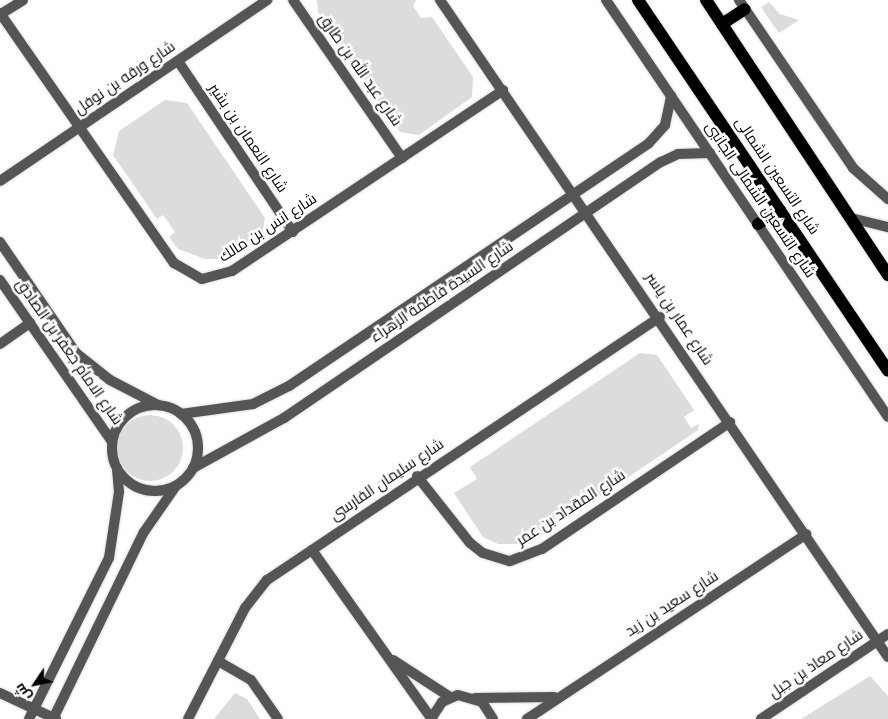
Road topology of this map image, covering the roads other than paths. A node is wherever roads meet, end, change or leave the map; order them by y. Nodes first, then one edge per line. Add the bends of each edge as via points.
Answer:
1 (23, 0) edge
2 (267, 0) edge
3 (293, 0) edge
4 (440, 0) edge
5 (606, 0) edge
6 (638, 0) edge
7 (706, 0) edge
8 (742, 5) edge
9 (1, 13) edge
10 (722, 24) junction
11 (178, 61) junction
12 (503, 90) junction
13 (671, 96) junction
14 (78, 128) junction
15 (710, 152) junction
16 (402, 158) junction
17 (0, 181) edge
18 (575, 192) junction
19 (888, 199) edge
20 (780, 210) junction
21 (588, 211) junction
22 (851, 218) junction
23 (758, 224) junction
24 (888, 227) edge
25 (293, 232) junction
26 (0, 242) edge
27 (888, 275) edge
28 (0, 280) edge
29 (660, 317) junction
30 (30, 324) junction
31 (0, 344) edge
32 (888, 370) edge
33 (159, 406) junction
34 (181, 414) junction
35 (888, 417) edge
36 (730, 422) junction
37 (112, 442) junction
38 (117, 468) junction
39 (193, 468) junction
40 (417, 476) junction
41 (177, 485) junction
42 (806, 534) junction
43 (312, 550) junction
44 (888, 634) edge
45 (878, 641) junction
46 (888, 657) edge
47 (392, 660) junction
48 (218, 661) junction
49 (0, 693) edge
50 (450, 697) junction
51 (554, 697) junction
52 (474, 698) junction
53 (31, 714) edge
54 (54, 719) edge
55 (188, 719) edge
56 (278, 719) edge
57 (431, 719) edge
58 (493, 719) edge
59 (527, 719) edge
60 (761, 719) edge

1 - 9 street
2 - 11 street, شارع ورقه بن نوفل
3 - 16 street, شارع عبد الله بن طارق
4 - 12 street, شارع عمار بن ياسر
5 - 13 street, شارع التسعين الشمالى الجانبى
6 - 20 main road, شارع التسعين الشمالى
7 - 10 main road
8 - 10 main road
8 - 19 street via 846,158
9 - 14 street, شارع انس بن مالك
10 - 22 main road
11 - 14 street, شارع ورقه بن نوفل
11 - 25 street, شارع النعمان بن بشير
12 - 16 street, شارع انس بن مالك
12 - 18 street, شارع عمار بن ياسر
13 - 15 street, شارع التسعين الشمالى الجانبى
13 - 18 street, شارع السيدة فاطمة الزهراء via 659,134
14 - 17 street, شارع ورقه بن نوفل
14 - 25 street, شارع انس بن مالك via 174,263 189,274 202,279 219,277
15 - 21 street, شارع السيدة فاطمة الزهراء via 669,157
15 - 23 street, شارع التسعين الشمالى الجانبى
16 - 25 street, شارع انس بن مالك
18 - 21 street, شارع عمار بن ياسر
18 - 34 street, شارع السيدة فاطمة الزهراء via 275,394 253,404
20 - 23 main road
20 - 32 main road, شارع التسعين الشمالى
21 - 29 street, شارع عمار بن ياسر
21 - 39 street, شارع السيدة فاطمة الزهراء via 284,418
22 - 24 street
22 - 27 main road
23 - 35 street, شارع التسعين الشمالى الجانبى
26 - 33 street, شارع الامام جعفر بن الصادق via 76,353 110,380
28 - 30 street, شارع الامام جعفر بن الصادق
29 - 36 street, شارع عمار بن ياسر
29 - 40 street, شارع سليمان الفارسى
30 - 31 street
30 - 37 street, شارع الامام جعفر بن الصادق
33 - 34 street
33 - 37 street via 134,411 124,419
34 - 39 street via 197,439
36 - 40 street, شارع المقداد بن عمر via 542,548 510,561 483,553 470,543
36 - 42 street, شارع عمار بن ياسر
37 - 38 street
38 - 41 street via 144,490
38 - 53 street via 119,492 109,558
39 - 41 street
40 - 43 street, شارع سليمان الفارسى
41 - 54 street via 144,532
42 - 45 street, شارع عمار بن ياسر
42 - 51 street, شارع سعيد بن زيد
43 - 47 street
43 - 48 street, شارع سليمان الفارسى via 255,593
44 - 45 street, شارع معاذ بن جبل
45 - 46 street, شارع عمار بن ياسر
45 - 60 street, شارع معاذ بن جبل
47 - 50 street
47 - 57 street via 409,692
48 - 55 street, شارع سليمان الفارسى
48 - 56 street via 256,684
49 - 53 street
50 - 52 street
50 - 57 street
51 - 52 street
51 - 59 street, شارع سعيد بن زيد
52 - 58 street
53 - 54 street

